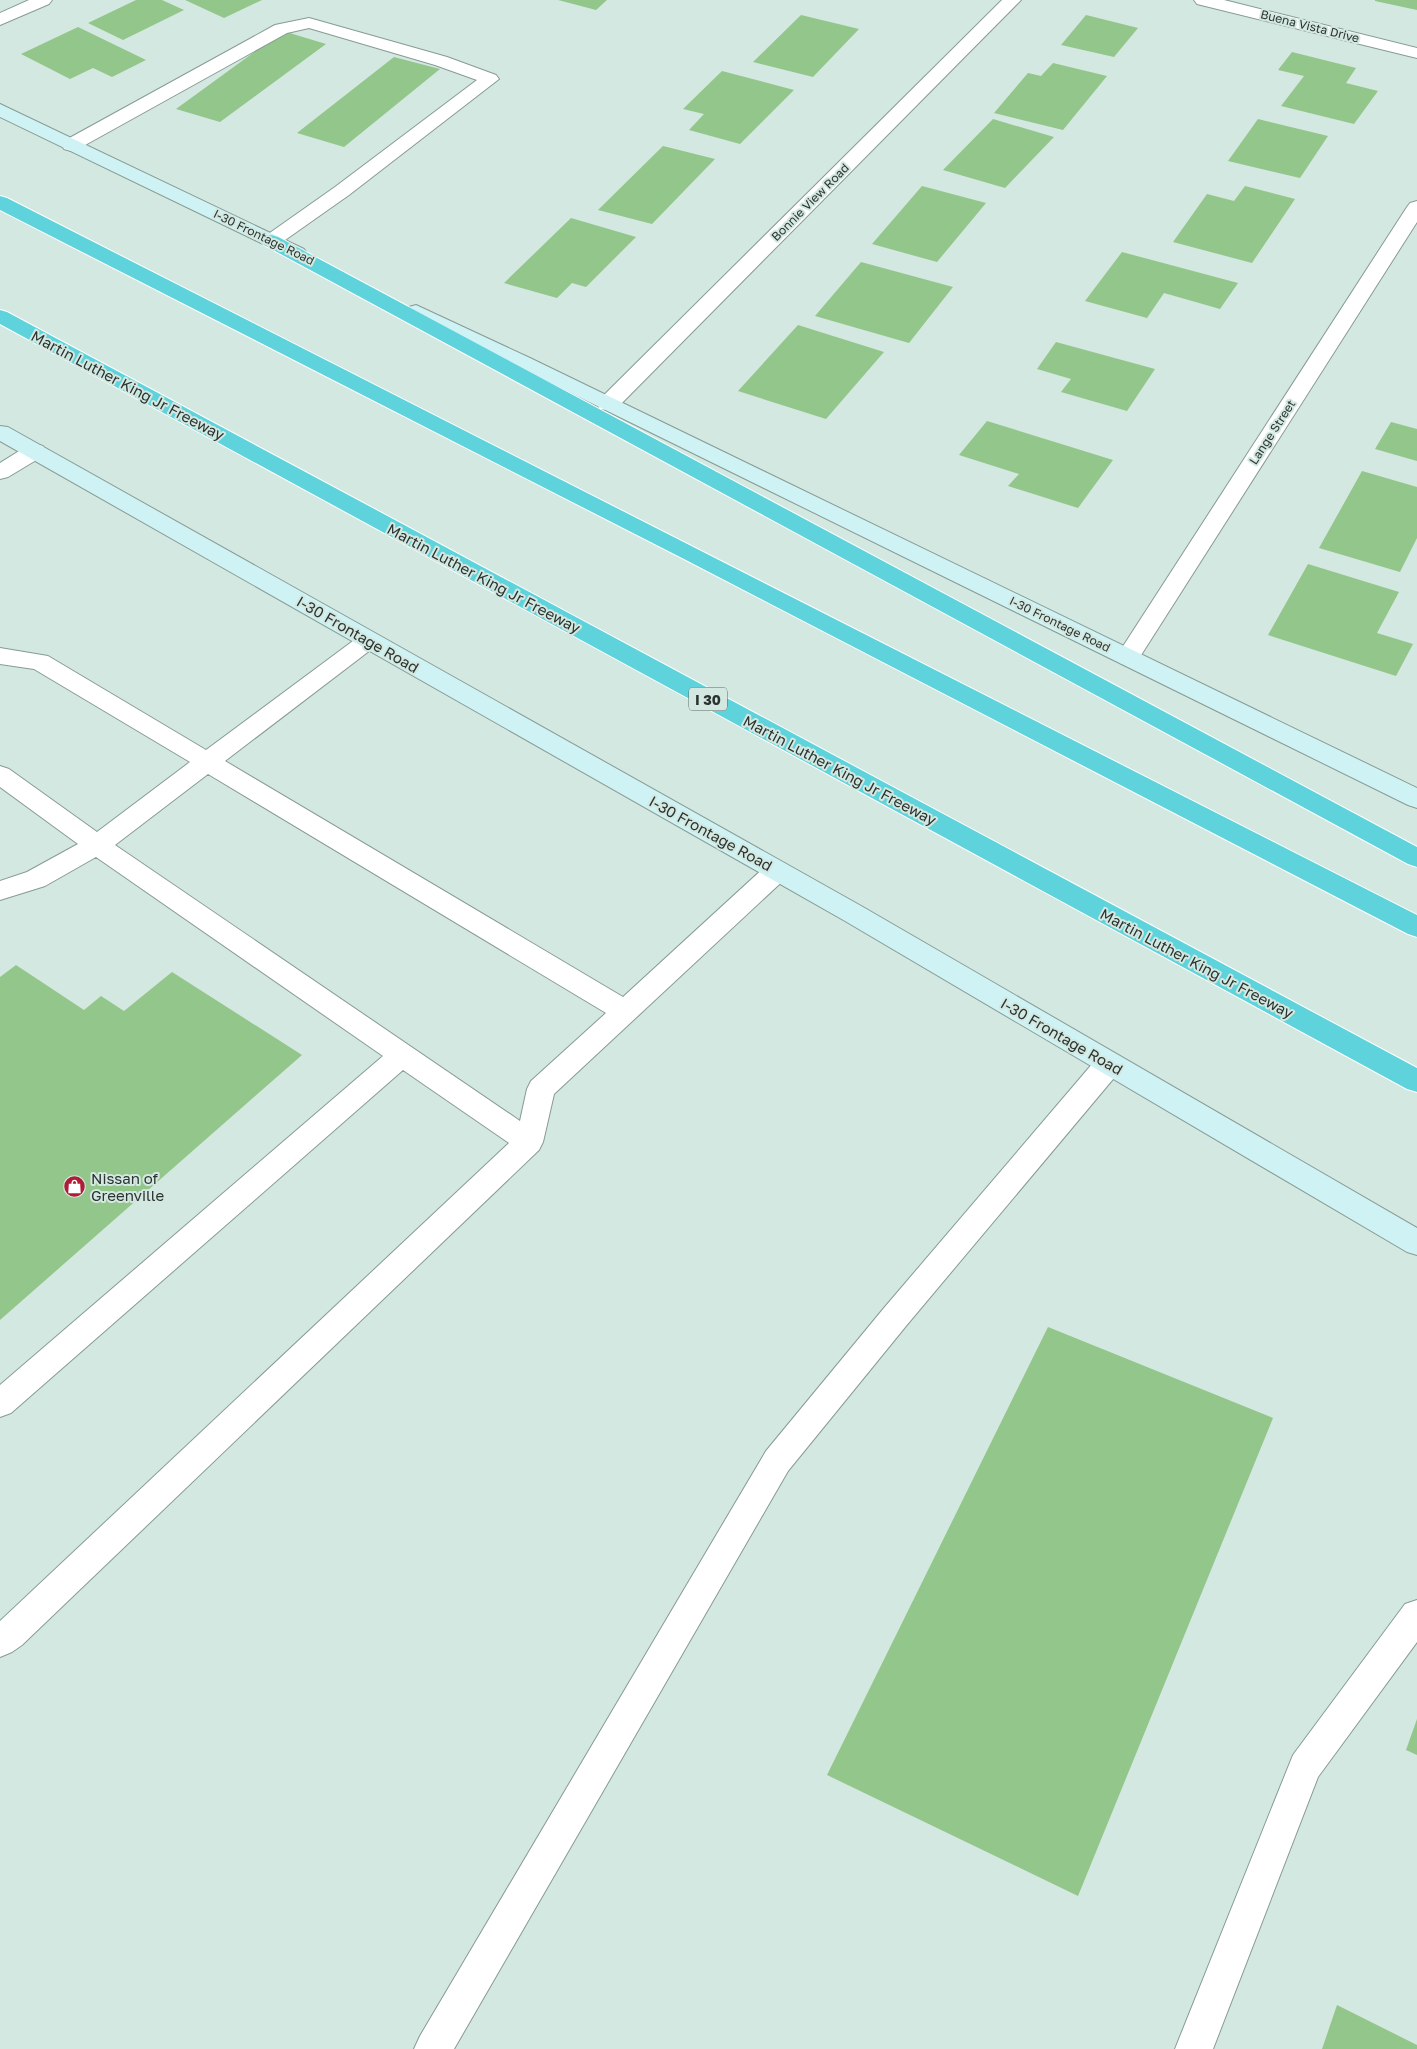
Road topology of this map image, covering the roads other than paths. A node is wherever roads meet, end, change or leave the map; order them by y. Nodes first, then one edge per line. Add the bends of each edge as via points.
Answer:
1 (43, 0) edge
2 (1012, 0) edge
3 (1203, 0) edge
4 (0, 20) edge
5 (1417, 53) edge
6 (0, 110) edge
7 (72, 145) junction
8 (0, 202) edge
9 (1417, 207) edge
10 (271, 240) junction
11 (0, 316) edge
12 (608, 404) junction
13 (0, 432) edge
14 (35, 451) junction
15 (0, 472) edge
16 (369, 640) junction
17 (0, 656) edge
18 (1128, 657) junction
19 (208, 762) junction
20 (0, 775) edge
21 (1417, 799) edge
22 (97, 845) junction
23 (1417, 858) edge
24 (777, 871) junction
25 (0, 891) edge
26 (1417, 927) edge
27 (625, 1011) junction
28 (402, 1055) junction
29 (1109, 1064) junction
30 (1417, 1081) edge
31 (529, 1142) junction
32 (1417, 1243) edge
33 (0, 1404) edge
34 (1417, 1615) edge
35 (0, 1641) edge
36 (433, 2049) edge
37 (1194, 2049) edge

1 - 4 street
2 - 12 street, Bonnie View Road
3 - 5 street, Buena Vista Drive
6 - 7 main road, I-30 Frontage Road
7 - 10 main road, I-30 Frontage Road
7 - 10 street via 281,29 309,23 441,61 490,79 342,191
8 - 26 highway
9 - 18 street, Lange Street
10 - 12 main road, I-30 Frontage Road
10 - 23 highway
11 - 30 highway, Martin Luther King Jr Freeway / I 30
12 - 18 main road, I-30 Frontage Road
13 - 14 main road, I-30 Frontage Road
14 - 15 street
14 - 16 main road, I-30 Frontage Road
16 - 19 street
16 - 24 main road, I-30 Frontage Road
17 - 19 street via 40,662
18 - 21 main road, I-30 Frontage Road
19 - 22 street
19 - 27 street
20 - 22 street
22 - 25 street via 36,879
22 - 28 street
24 - 27 street
24 - 29 main road, I-30 Frontage Road
27 - 31 street via 541,1089
28 - 31 street
28 - 33 street
29 - 32 main road, I-30 Frontage Road
29 - 36 street via 778,1461
31 - 35 street
34 - 37 street via 1305,1766

